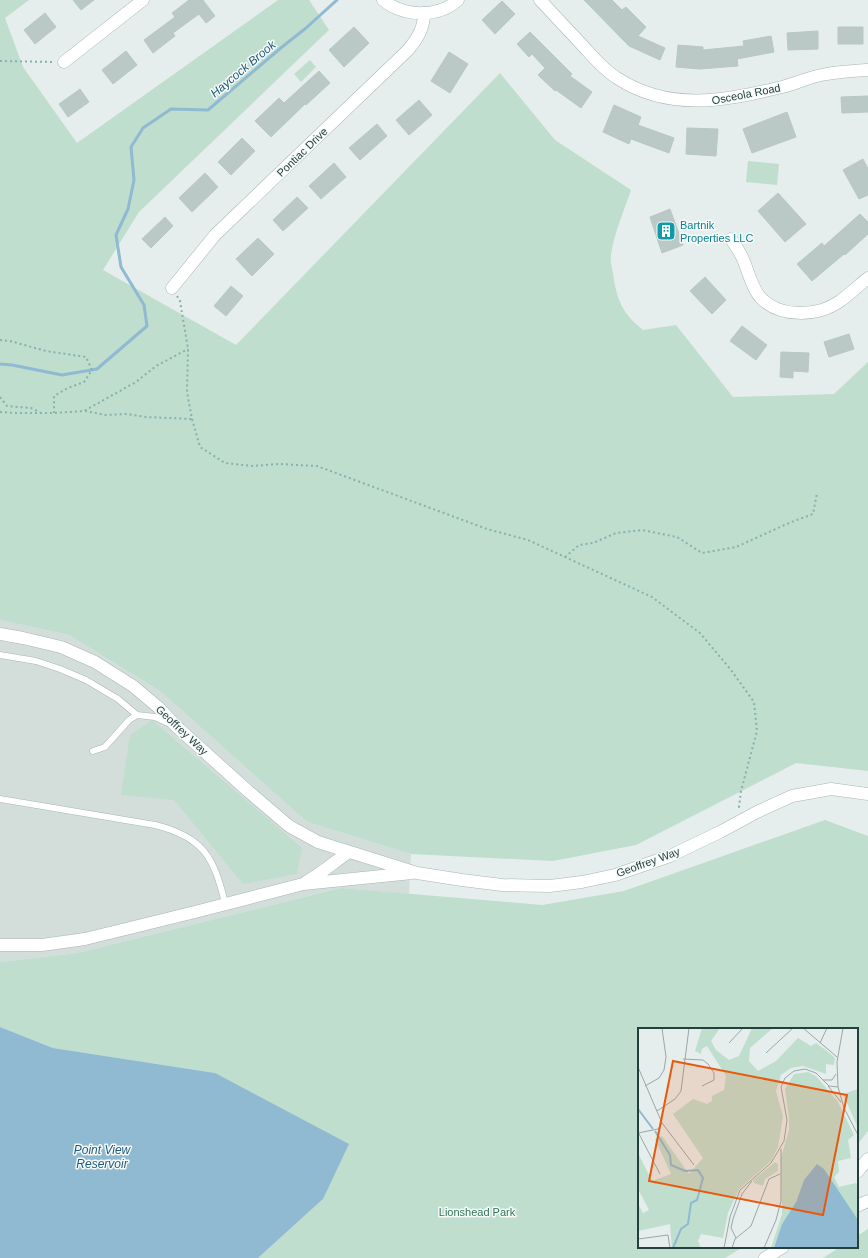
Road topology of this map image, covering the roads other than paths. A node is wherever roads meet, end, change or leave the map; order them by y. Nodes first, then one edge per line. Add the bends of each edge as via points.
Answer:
1 (143, 0) edge
2 (383, 0) edge
3 (458, 0) edge
4 (540, 0) edge
5 (424, 13) junction
6 (64, 62) road end
7 (868, 70) edge
8 (731, 239) dead end
9 (868, 278) edge
10 (172, 288) road end
11 (0, 634) edge
12 (0, 655) edge
13 (137, 715) junction
14 (177, 727) junction
15 (93, 750) dead end
16 (868, 794) edge
17 (0, 799) edge
18 (349, 852) junction
19 (417, 873) junction
20 (303, 884) junction
21 (225, 903) junction
22 (0, 944) edge
23 (868, 1159) edge
24 (858, 1171) edge
25 (868, 1201) edge
26 (858, 1206) edge
27 (781, 1248) edge
28 (765, 1258) edge

1 - 6 street
2 - 5 street via 406,11
3 - 5 street via 446,8
4 - 7 street, Osceola Road via 616,78 667,98 687,101 727,99 783,87 817,76
5 - 10 street, Pontiac Drive via 422,31 408,50 215,235
8 - 9 street via 760,297 778,309 803,313 828,307 839,302
11 - 14 street, Geoffrey Way via 61,647 95,662 133,686
12 - 13 lane via 36,661 86,680 118,699
13 - 14 lane via 155,717
13 - 15 lane via 129,720 105,747
14 - 18 street, Geoffrey Way via 289,826 318,842
16 - 19 street, Geoffrey Way via 831,789 792,796 670,856 582,882 550,886 502,885
17 - 21 lane via 156,825 180,832 208,856 219,879
18 - 19 street, Geoffrey Way
18 - 20 street, Geoffrey Way
19 - 20 street, Geoffrey Way
20 - 21 street, Geoffrey Way
21 - 22 street, Geoffrey Way via 85,939 42,945
23 - 24 street
25 - 26 street
27 - 28 street

